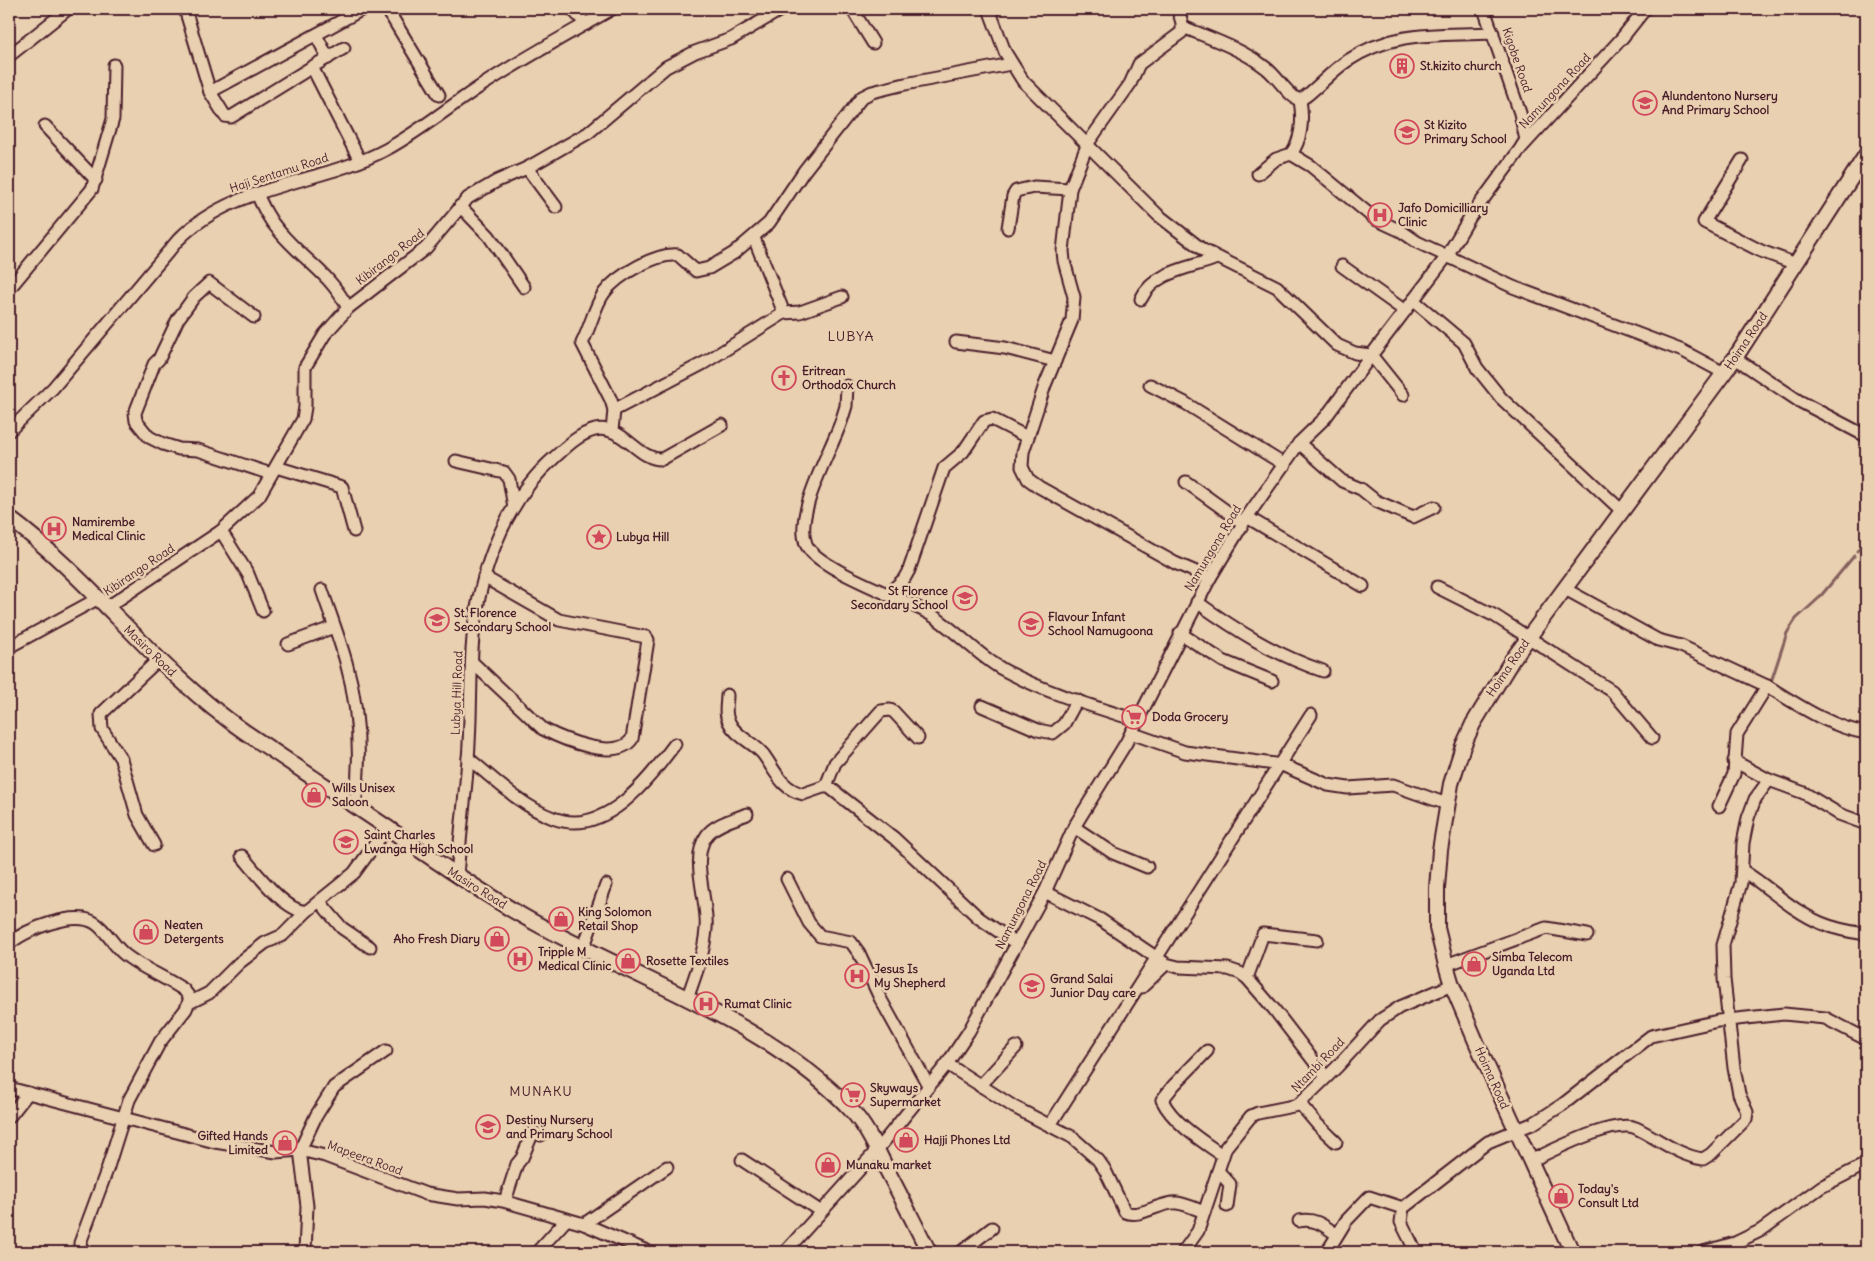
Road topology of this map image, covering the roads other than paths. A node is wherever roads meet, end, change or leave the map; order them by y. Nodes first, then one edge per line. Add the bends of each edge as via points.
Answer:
1 (68, 9) edge
2 (185, 9) edge
3 (364, 9) edge
4 (387, 9) edge
5 (572, 9) edge
6 (612, 9) edge
7 (782, 9) edge
8 (852, 9) edge
9 (989, 9) edge
10 (1178, 9) edge
11 (1484, 9) edge
12 (1645, 9) edge
13 (586, 24) junction
14 (1183, 27) junction
15 (1493, 33) junction
16 (316, 35) junction
17 (873, 43) dead end
18 (344, 48) dead end
19 (9, 56) edge
20 (328, 58) junction
21 (1011, 64) junction
22 (114, 65) dead end
23 (312, 67) junction
24 (210, 92) junction
25 (439, 96) dead end
26 (1300, 100) junction
27 (45, 126) dead end
28 (1088, 143) junction
29 (1521, 148) junction
30 (1291, 154) junction
31 (1866, 154) edge
32 (1742, 160) dead end
33 (360, 161) junction
34 (526, 168) junction
35 (1258, 174) dead end
36 (96, 180) junction
37 (1070, 189) junction
38 (257, 194) junction
39 (460, 206) junction
40 (556, 207) dead end
41 (1008, 228) dead end
42 (754, 238) junction
43 (1447, 256) junction
44 (1218, 258) junction
45 (1796, 264) junction
46 (1342, 266) dead end
47 (524, 287) dead end
48 (9, 290) edge
49 (842, 297) dead end
50 (1141, 299) dead end
51 (1413, 300) junction
52 (348, 308) junction
53 (1404, 311) junction
54 (784, 313) junction
55 (254, 317) dead end
56 (956, 342) dead end
57 (1371, 355) junction
58 (1735, 358) junction
59 (1054, 361) junction
60 (1724, 373) junction
61 (1150, 385) dead end
62 (847, 386) dead end
63 (1403, 395) dead end
64 (614, 410) junction
65 (722, 424) dead end
66 (9, 431) edge
67 (612, 431) junction
68 (1866, 436) edge
69 (1027, 437) junction
70 (1299, 443) junction
71 (456, 461) dead end
72 (1285, 464) junction
73 (273, 471) junction
74 (1186, 482) dead end
75 (514, 507) junction
76 (1434, 507) dead end
77 (1621, 510) junction
78 (9, 518) edge
79 (1245, 520) junction
80 (221, 531) junction
81 (354, 531) dead end
82 (484, 577) junction
83 (1210, 578) junction
84 (1363, 586) dead end
85 (1437, 588) dead end
86 (1565, 589) junction
87 (322, 590) dead end
88 (887, 594) junction
89 (1197, 602) junction
90 (102, 603) junction
91 (264, 611) dead end
92 (334, 626) junction
93 (1180, 633) junction
94 (1529, 636) junction
95 (288, 644) dead end
96 (9, 647) edge
97 (158, 660) junction
98 (472, 662) junction
99 (1323, 671) dead end
100 (1272, 681) dead end
101 (1767, 686) junction
102 (727, 695) dead end
103 (1077, 700) junction
104 (982, 706) dead end
105 (1311, 715) dead end
106 (1136, 720) junction
107 (1130, 733) junction
108 (1866, 733) edge
109 (918, 738) dead end
110 (1652, 738) dead end
111 (676, 744) dead end
112 (468, 758) junction
113 (1734, 761) junction
114 (1769, 780) junction
115 (826, 786) junction
116 (1447, 804) junction
117 (355, 806) junction
118 (1719, 806) dead end
119 (747, 814) dead end
120 (1866, 824) edge
121 (1074, 827) junction
122 (387, 828) junction
123 (154, 845) dead end
124 (242, 856) dead end
125 (1147, 868) dead end
126 (1743, 871) junction
127 (456, 876) junction
128 (787, 879) dead end
129 (606, 885) dead end
130 (1045, 892) junction
131 (320, 902) junction
132 (307, 911) junction
133 (1866, 934) edge
134 (1587, 935) dead end
135 (1317, 940) dead end
136 (9, 944) edge
137 (1017, 944) junction
138 (370, 947) dead end
139 (583, 949) junction
140 (1166, 964) junction
141 (1446, 965) junction
142 (1247, 978) junction
143 (1452, 985) junction
144 (1137, 992) dead end
145 (687, 999) junction
146 (189, 1003) junction
147 (1728, 1020) junction
148 (1866, 1039) edge
149 (1016, 1047) dead end
150 (1207, 1050) dead end
151 (386, 1051) dead end
152 (946, 1064) junction
153 (1326, 1078) junction
154 (928, 1085) junction
155 (980, 1086) junction
156 (9, 1088) edge
157 (28, 1093) junction
158 (1300, 1104) junction
159 (9, 1117) edge
160 (121, 1119) junction
161 (1050, 1125) junction
162 (1516, 1130) junction
163 (541, 1135) dead end
164 (1336, 1142) dead end
165 (300, 1150) junction
166 (877, 1150) junction
167 (1222, 1155) junction
168 (742, 1160) dead end
169 (1530, 1161) junction
170 (1866, 1164) edge
171 (667, 1167) dead end
172 (1218, 1171) junction
173 (505, 1201) junction
174 (1227, 1206) dead end
175 (1403, 1208) junction
176 (820, 1211) junction
177 (1204, 1212) junction
178 (567, 1219) junction
179 (1299, 1221) dead end
180 (584, 1224) junction
181 (992, 1228) dead end
182 (1336, 1234) junction
183 (85, 1252) edge
184 (305, 1252) edge
185 (537, 1252) edge
186 (650, 1252) edge
187 (785, 1252) edge
188 (929, 1252) edge
189 (961, 1252) edge
190 (1183, 1252) edge
191 (1327, 1252) edge
192 (1416, 1252) edge
193 (1572, 1252) edge
194 (1702, 1252) edge

1 - 19 street
2 - 24 street
3 - 16 street
4 - 25 street
5 - 13 street
6 - 13 street, Haji Sentamu Road
7 - 34 street, Kibirango Road via 731,39 694,52 666,68 588,133
8 - 17 street
9 - 21 street
10 - 14 street
11 - 15 street, Kigobe Road
12 - 29 street, Namungona Road
13 - 33 street, Haji Sentamu Road via 483,84 388,149
14 - 26 street via 1254,58
14 - 28 street via 1174,40 1139,64 1130,84
15 - 26 street via 1412,36 1372,47 1347,61
15 - 29 street, Kigobe Road via 1520,113 1526,140
16 - 20 street
16 - 24 street
18 - 20 street
20 - 23 street
21 - 28 street via 1038,97
21 - 42 street via 891,88 862,97 804,171 769,223
22 - 36 street via 112,119
23 - 24 street via 231,117 225,116
23 - 33 street
26 - 30 street via 1300,135
27 - 36 street
28 - 37 street
28 - 44 street via 1158,215
29 - 43 street, Namungona Road via 1470,217
30 - 35 street via 1276,159
30 - 43 street via 1311,166 1375,219
31 - 45 main road, Hoima Road
32 - 45 street via 1704,222 1761,251
33 - 38 street, Haji Sentamu Road
34 - 39 street, Kibirango Road via 481,190
34 - 40 street
36 - 48 street via 85,198
37 - 41 street via 1034,187 1016,191
37 - 59 street via 1063,251 1074,306 1072,320
38 - 52 street via 280,232 326,274
38 - 66 street, Haji Sentamu Road via 212,213 187,231 53,388
39 - 47 street via 489,236
39 - 52 street, Kibirango Road via 426,248
42 - 54 street
42 - 64 street via 721,262 700,271 693,270 678,255 644,263 627,273 604,294 582,346 604,382
43 - 51 street, Namungona Road
43 - 60 street via 1513,287 1683,351
44 - 50 street via 1159,278 1149,284
44 - 57 street via 1277,288 1337,345 1355,353
45 - 58 main road, Hoima Road
46 - 53 street
49 - 54 street via 800,312
51 - 53 street, Namungona Road
51 - 77 street via 1464,343 1477,368 1501,398
52 - 73 street, Kibirango Road via 326,334 305,368 303,419
53 - 57 street, Namungona Road
54 - 64 street via 704,363
55 - 73 street via 208,284 178,319 145,382 135,413 141,430 148,438 179,449 198,450
56 - 59 street via 1005,348
57 - 63 street
57 - 70 street, Namungona Road via 1325,418
58 - 60 main road, Hoima Road
58 - 68 street via 1799,401
59 - 69 street
60 - 77 main road, Hoima Road
61 - 72 street
62 - 88 street via 842,419 807,506 805,538 816,555 849,576
64 - 67 street
65 - 67 street via 678,451 658,459
67 - 75 street, Lubya Hill Road via 593,430 571,443 530,483
69 - 83 street via 1022,467 1028,479 1175,563
69 - 88 street via 992,419 984,420 963,452 944,468 910,570
70 - 72 street, Namungona Road
70 - 76 street via 1342,481 1361,489 1376,501 1413,517
71 - 75 street via 504,472 509,479
72 - 79 street, Namungona Road
73 - 80 street, Kibirango Road via 259,496
73 - 81 street via 342,487
74 - 79 street
75 - 82 street, Lubya Hill Road via 500,533
77 - 86 main road, Hoima Road
78 - 90 main road, Masiro Road via 59,558
79 - 83 street, Namungona Road
79 - 84 street
80 - 90 street, Kibirango Road
80 - 91 street via 248,574
82 - 98 street, Lubya Hill Road
82 - 98 street via 559,620 646,637 632,739 624,746 604,748 557,736 543,728
83 - 89 street, Namungona Road
85 - 94 street
86 - 94 main road, Hoima Road
86 - 101 street via 1658,640 1681,646
87 - 92 street
88 - 103 street via 948,625 1001,668
89 - 93 street, Namungona Road
89 - 99 street via 1274,652
90 - 96 street, Kibirango Road
90 - 97 main road, Masiro Road
92 - 95 street
92 - 117 street via 347,663 355,710 359,765
93 - 100 street via 1223,660
93 - 106 street, Namungona Road
94 - 110 street via 1612,691
94 - 116 main road, Hoima Road via 1473,724 1456,764
97 - 117 main road, Masiro Road via 214,709
97 - 123 street via 101,714 102,729 121,759 138,815
98 - 112 street, Lubya Hill Road
101 - 108 street via 1809,712 1839,726
101 - 113 street via 1737,734
102 - 115 street via 726,716 734,730 762,753 787,787 804,794
103 - 104 street via 1064,724 1054,733 1038,730
103 - 106 street
105 - 161 street
106 - 107 street, Namungona Road
107 - 116 street via 1185,752 1282,765 1328,785 1348,788 1393,785
107 - 121 street, Namungona Road
109 - 115 street via 894,712 881,711 835,763
111 - 112 street via 648,780 629,797 609,811 578,823 554,819 529,806
112 - 127 street, Lubya Hill Road
113 - 114 street
113 - 118 street via 1734,774
114 - 120 street via 1804,793 1839,814
114 - 126 street via 1755,799 1748,818 1743,843
115 - 137 street via 894,838 979,918
116 - 141 main road, Hoima Road via 1436,905
117 - 122 main road, Masiro Road
119 - 145 street via 714,829 706,835 702,845 699,860 707,928 702,958
121 - 125 street via 1113,853
121 - 130 street, Namungona Road
122 - 127 main road, Masiro Road
122 - 131 street via 354,873
124 - 132 street via 269,887 298,910
126 - 133 street via 1819,923
126 - 147 street via 1723,945
127 - 139 main road, Masiro Road
128 - 154 street via 809,923 820,936 851,942 859,953
129 - 139 street
130 - 137 street, Namungona Road
130 - 140 street via 1101,920
131 - 132 street
131 - 138 street via 342,928
132 - 146 street via 283,935 265,942 239,963 209,993
134 - 141 street via 1546,928
135 - 142 street via 1263,934
136 - 146 street via 42,927 82,918 97,925 124,954 184,990 190,998
137 - 152 street, Namungona Road via 969,1031
139 - 145 main road, Masiro Road
140 - 142 street via 1228,969
140 - 144 street
141 - 143 main road, Hoima Road
142 - 153 street
143 - 153 street, Ntambi Road via 1400,1007 1380,1020
143 - 162 main road, Hoima Road
145 - 166 main road, Masiro Road via 761,1039 814,1074 858,1118
146 - 160 street via 148,1061
147 - 148 street via 1784,1014 1825,1018
147 - 162 street via 1651,1036 1562,1105
147 - 169 street via 1738,1089 1747,1116 1706,1158 1673,1150 1631,1127 1582,1137
149 - 155 street
150 - 167 street via 1162,1100 1168,1111
151 - 165 street via 334,1087
152 - 154 street, Namungona Road
152 - 155 street
153 - 158 street, Ntambi Road
154 - 166 street, Namungona Road
155 - 161 street
156 - 157 street, Mapeera Road
157 - 159 street
157 - 160 street, Mapeera Road
158 - 164 street
158 - 167 street, Ntambi Road via 1251,1116
160 - 165 street, Mapeera Road via 238,1147 276,1152
160 - 183 street via 107,1170 80,1243
161 - 177 street via 1072,1137 1098,1160 1125,1212 1136,1214 1178,1203
162 - 169 main road, Hoima Road
162 - 175 street via 1488,1142
163 - 173 street via 533,1132
165 - 173 street, Mapeera Road via 337,1160 426,1194
165 - 184 street via 307,1206
166 - 176 street, Namungona Road
166 - 188 main road, Masiro Road
167 - 172 street, Ntambi Road
168 - 176 street
169 - 193 main road, Hoima Road
170 - 194 street via 1821,1187 1760,1231
171 - 180 street
172 - 174 street via 1230,1184
172 - 177 street, Ntambi Road
173 - 178 street, Mapeera Road
175 - 182 street via 1369,1197
175 - 192 street via 1401,1222
176 - 187 street, Namungona Road
177 - 190 street, Ntambi Road via 1192,1242
178 - 180 street, Mapeera Road
178 - 185 street
179 - 182 street via 1320,1222
180 - 186 street, Mapeera Road
181 - 189 street
182 - 191 street

